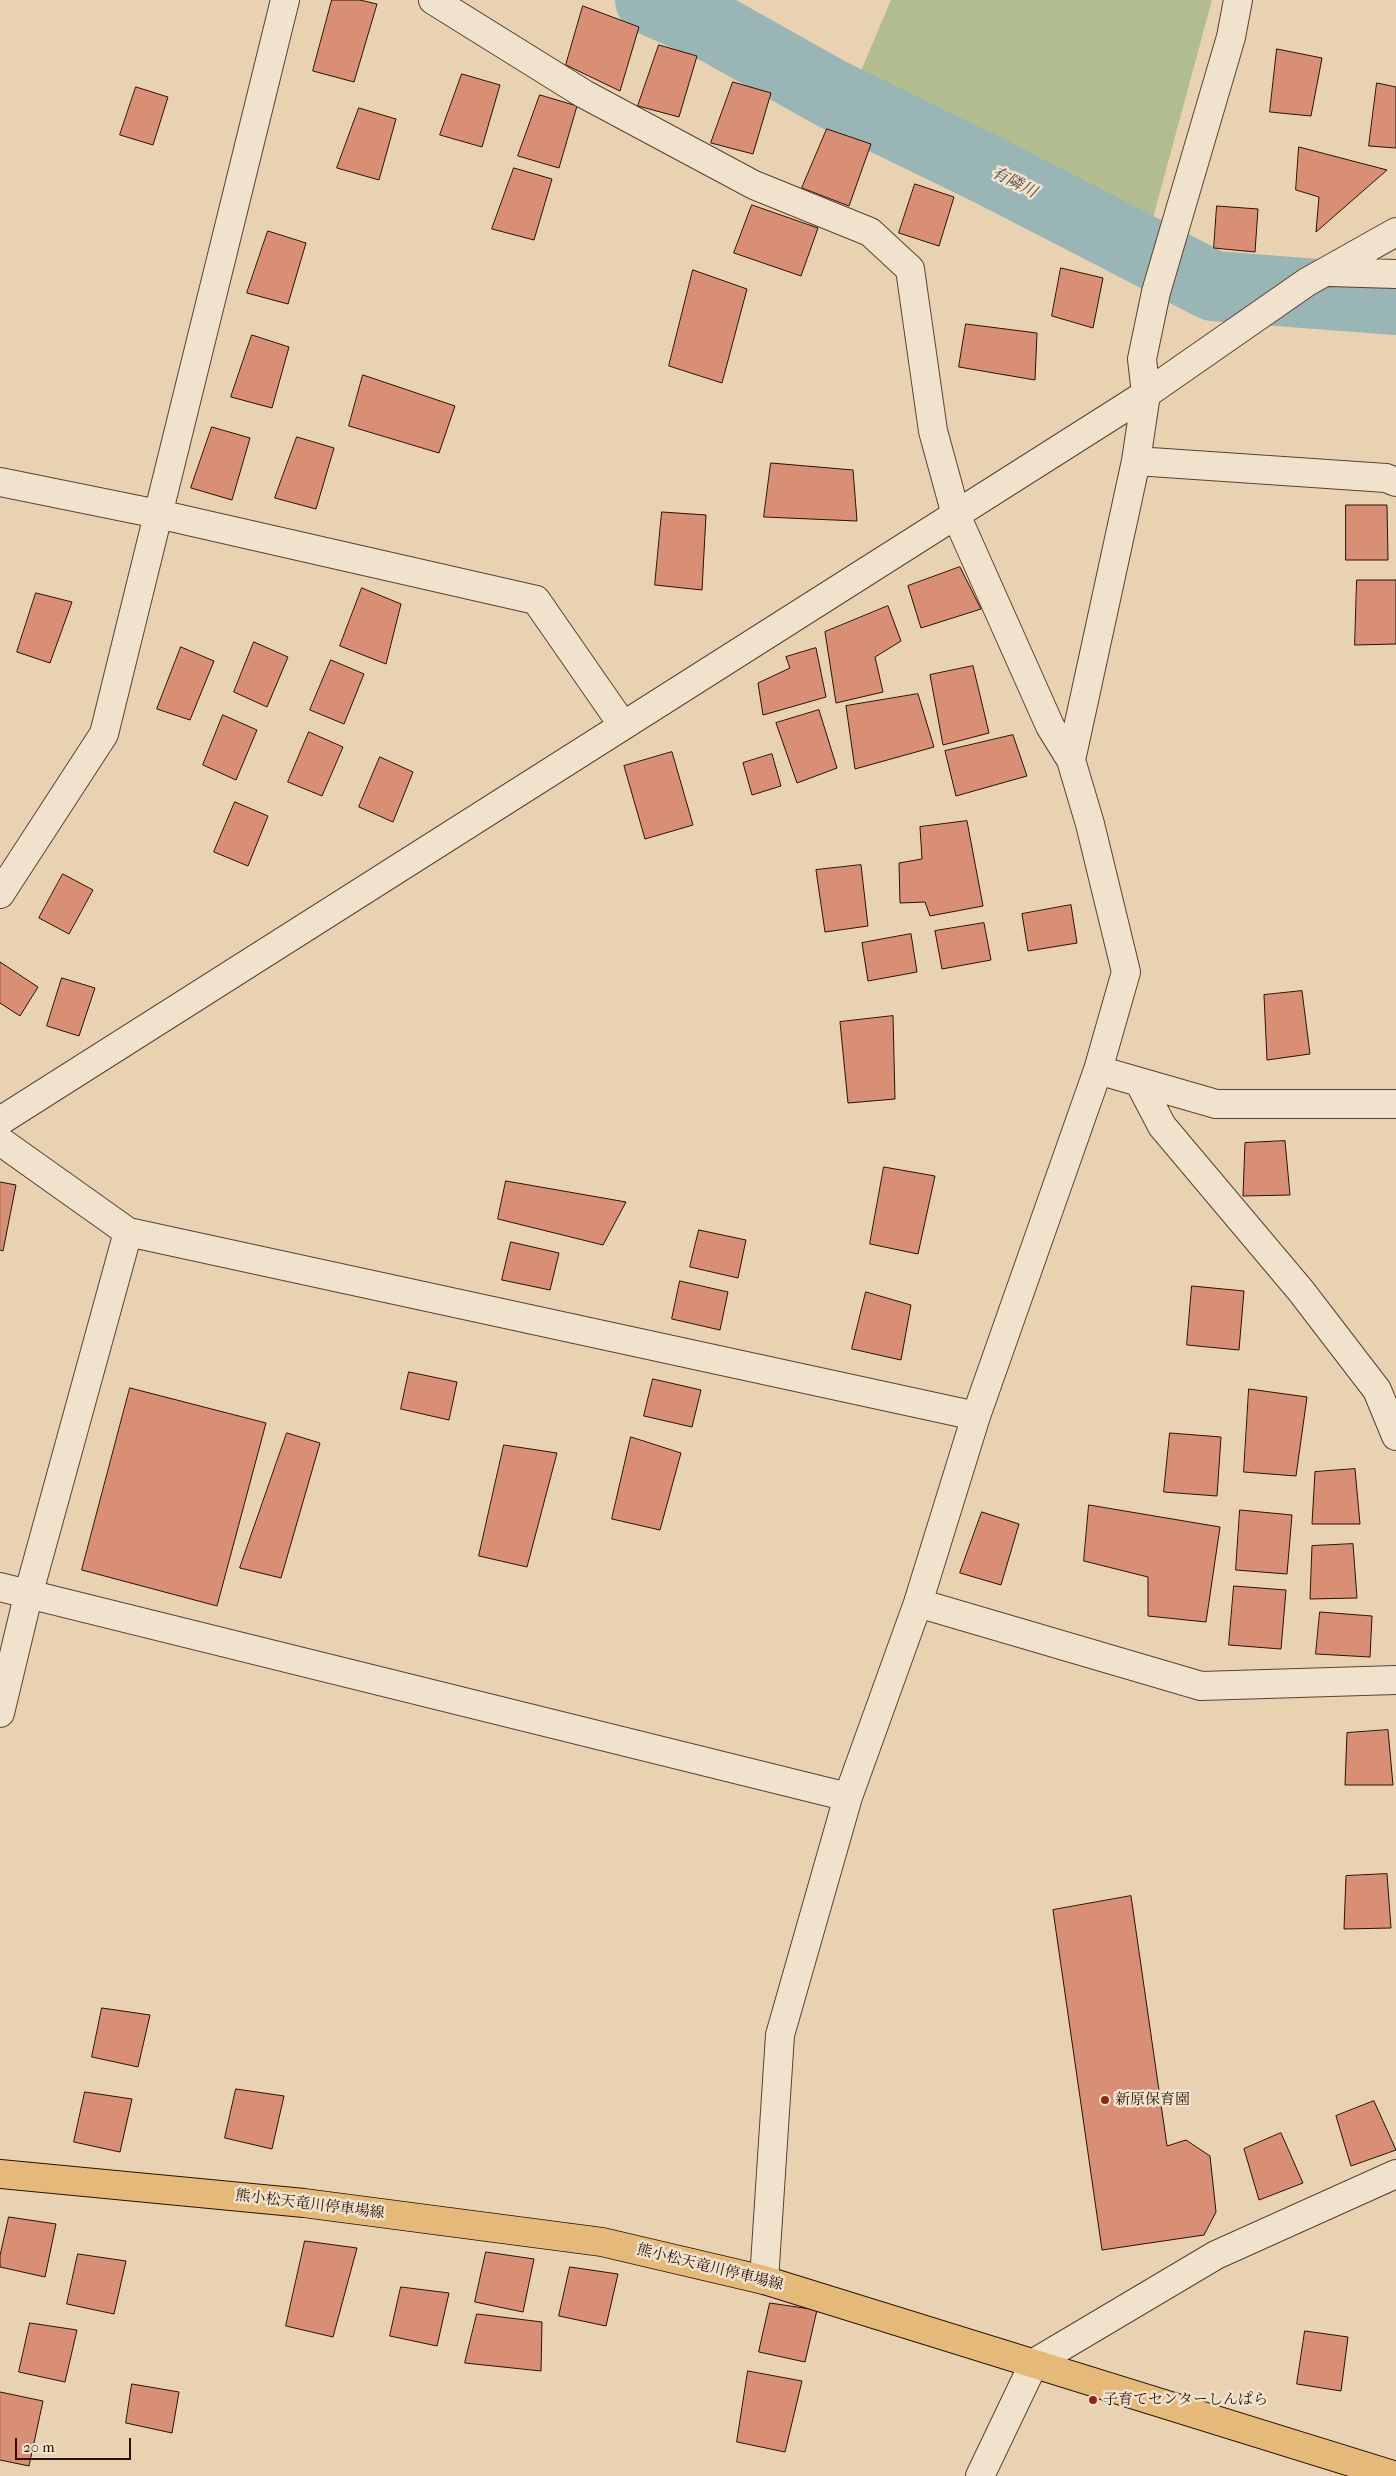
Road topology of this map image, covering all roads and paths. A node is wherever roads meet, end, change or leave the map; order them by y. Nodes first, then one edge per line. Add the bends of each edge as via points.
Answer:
1 (285, 0) edge
2 (433, 0) edge
3 (1238, 0) edge
4 (1396, 232) edge
5 (1396, 274) edge
6 (1317, 277) junction
7 (1146, 394) junction
8 (1136, 461) junction
9 (0, 482) edge
10 (1396, 482) edge
11 (158, 514) junction
12 (956, 514) junction
13 (622, 724) junction
14 (1071, 760) junction
15 (0, 894) edge
16 (1098, 1070) junction
17 (1139, 1082) junction
18 (1396, 1104) edge
19 (0, 1120) edge
20 (0, 1141) edge
21 (128, 1232) junction
22 (976, 1416) junction
23 (1396, 1436) edge
24 (0, 1587) edge
25 (29, 1592) junction
26 (918, 1603) junction
27 (1396, 1680) edge
28 (0, 1713) edge
29 (848, 1797) junction
30 (0, 2174) edge
31 (1396, 2174) edge
32 (764, 2280) junction
33 (1034, 2363) junction
34 (980, 2476) edge
35 (1396, 2476) edge

1 - 11 street
2 - 12 street via 584,94 728,171 870,232 910,269 933,431
3 - 7 street via 1231,37 1156,292 1142,359
4 - 6 street
5 - 6 street
6 - 7 street
7 - 8 street
7 - 12 street
8 - 10 street via 1386,478
8 - 14 street
9 - 11 street
11 - 13 street via 536,600
11 - 15 street via 104,734
12 - 13 street
12 - 14 street via 1050,726
13 - 19 street
14 - 16 street via 1126,972
16 - 17 street
16 - 22 street
17 - 18 street via 1216,1104
17 - 23 street via 1162,1126 1301,1291 1377,1390
20 - 21 street
21 - 22 street
21 - 25 street
22 - 26 street
24 - 25 street
25 - 28 street
25 - 29 street
26 - 27 street via 1201,1686
26 - 29 street
29 - 32 street via 780,2035
30 - 32 main road, 熊小松天竜川停車場線 via 304,2204 602,2242
31 - 33 street via 1216,2254
32 - 33 main road, 熊小松天竜川停車場線
33 - 34 street
33 - 35 main road, 熊小松天竜川停車場線

